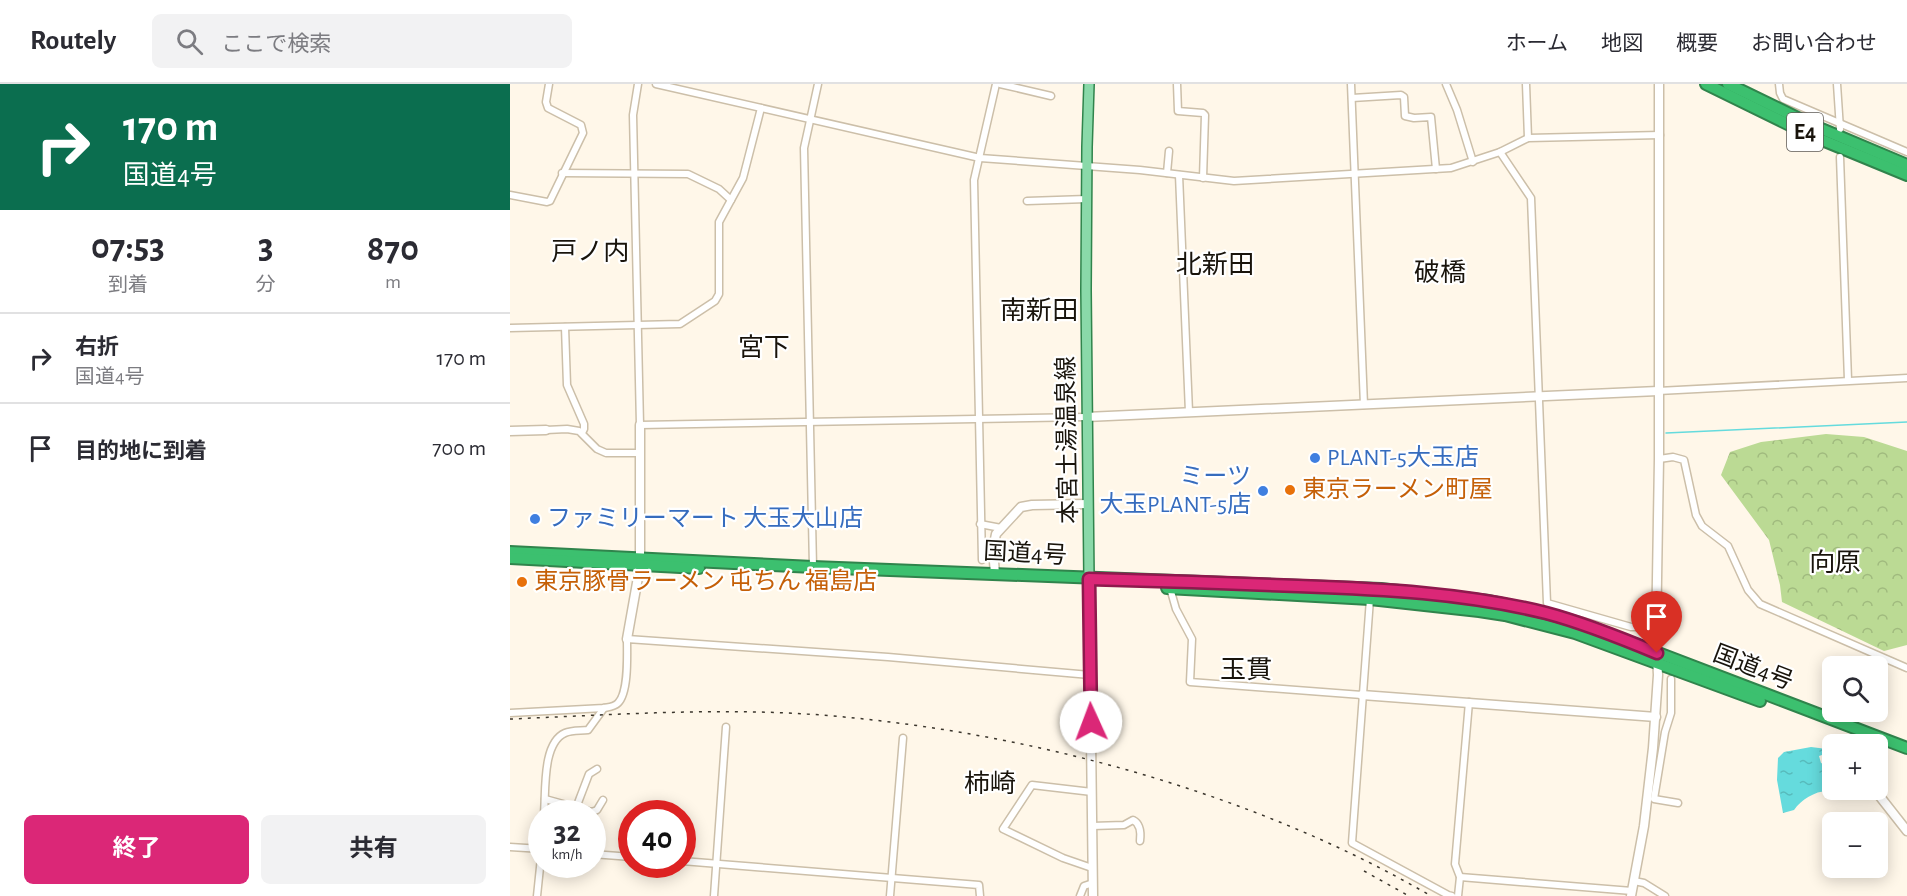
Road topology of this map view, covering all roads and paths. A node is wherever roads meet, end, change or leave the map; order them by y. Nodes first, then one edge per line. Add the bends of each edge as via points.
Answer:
1 (549, 84) edge
2 (638, 84) edge
3 (656, 84) edge
4 (818, 84) edge
5 (998, 84) edge
6 (1089, 84) edge
7 (1177, 84) edge
8 (1352, 84) edge
9 (1446, 84) edge
10 (1526, 84) edge
11 (1659, 84) edge
12 (1706, 84) edge
13 (1728, 84) edge
14 (1779, 84) edge
15 (1837, 84) edge
16 (1052, 96) dead end
17 (1352, 98) junction
18 (761, 108) junction
19 (810, 118) junction
20 (1839, 125) junction
21 (1659, 135) junction
22 (1528, 138) junction
23 (1169, 151) dead end
24 (1500, 152) junction
25 (1907, 152) edge
26 (1840, 157) dead end
27 (980, 158) junction
28 (1473, 162) junction
29 (1907, 165) edge
30 (1088, 167) junction
31 (1436, 169) junction
32 (562, 173) junction
33 (634, 173) junction
34 (1167, 173) junction
35 (1179, 175) junction
36 (1355, 175) junction
37 (1907, 176) edge
38 (1203, 178) junction
39 (510, 195) edge
40 (730, 200) junction
41 (1087, 200) junction
42 (1027, 201) dead end
43 (638, 325) junction
44 (565, 327) junction
45 (510, 328) edge
46 (1907, 378) edge
47 (1848, 381) junction
48 (1659, 391) junction
49 (1538, 397) junction
50 (1364, 405) junction
51 (1189, 412) junction
52 (1086, 417) junction
53 (978, 420) junction
54 (810, 422) junction
55 (640, 425) junction
56 (546, 430) joint
57 (510, 431) edge
58 (582, 433) junction
59 (640, 453) junction
60 (1659, 459) junction
61 (1088, 504) junction
62 (980, 524) junction
63 (1001, 528) junction
64 (510, 552) edge
65 (510, 558) edge
66 (982, 560) dead end
67 (640, 562) junction
68 (813, 567) junction
69 (995, 574) junction
70 (1089, 582) junction
71 (1170, 588) junction
72 (1370, 598) junction
73 (1657, 627) junction
74 (627, 639) junction
75 (1658, 658) junction
76 (1907, 668) edge
77 (1090, 675) junction
78 (1671, 679) dead end
79 (1362, 695) junction
80 (1469, 702) junction
81 (604, 708) junction
82 (510, 713) edge
83 (1655, 720) junction
84 (1667, 725) junction
85 (726, 727) dead end
86 (1848, 734) edge
87 (903, 738) dead end
88 (1888, 748) edge
89 (1907, 748) edge
90 (1907, 754) edge
91 (597, 769) dead end
92 (1092, 792) junction
93 (545, 799) joint
94 (548, 800) edge
95 (579, 800) edge
96 (1883, 800) edge
97 (1678, 803) dead end
98 (1092, 826) junction
99 (1907, 831) edge
100 (1140, 842) dead end
101 (510, 847) edge
102 (528, 848) edge
103 (696, 862) edge
104 (717, 864) junction
105 (1092, 868) junction
106 (1460, 877) junction
107 (539, 878) edge
108 (891, 878) junction
109 (1634, 880) junction
110 (1093, 884) junction
111 (1632, 893) edge
112 (537, 896) edge
113 (714, 896) edge
114 (890, 896) edge
115 (980, 896) edge
116 (1080, 896) edge
117 (1093, 896) edge
118 (1452, 896) edge
119 (1458, 896) edge
120 (1665, 896) edge

1 - 32 street via 548,108 583,129
2 - 33 street via 633,105
3 - 18 street
4 - 19 street
5 - 16 street
5 - 27 street
6 - 30 main road, 本宮土湯温泉線
7 - 38 street via 1178,111 1205,116
8 - 17 street
9 - 28 street
10 - 22 street
11 - 21 street
12 - 37 highway, E4 via 1810,135
13 - 29 highway, E4 via 1822,130
14 - 20 street via 1783,99
15 - 20 street
17 - 31 street via 1401,95 1405,116 1431,117
17 - 36 street
18 - 19 street
18 - 40 street via 743,178
19 - 27 street
19 - 54 street via 804,148
20 - 25 street
21 - 22 street
21 - 48 street
22 - 24 street
23 - 34 street
24 - 28 street
24 - 49 street via 1531,198
26 - 47 street
27 - 30 street
27 - 53 street via 974,180
28 - 31 street
30 - 34 street
30 - 41 main road, 本宮土湯温泉線
31 - 36 street
32 - 33 street
32 - 39 street via 548,202
33 - 40 street via 688,174 719,189
33 - 43 street
34 - 35 street
35 - 38 street
35 - 51 street
36 - 38 street via 1234,181
36 - 50 street
40 - 43 street via 719,222 718,298 680,324
41 - 42 street
41 - 52 main road, 本宮土湯温泉線
43 - 44 street
43 - 55 street
44 - 45 street
44 - 58 street via 567,385 584,424
46 - 47 street
47 - 48 street
48 - 49 street
48 - 60 street
49 - 50 street
49 - 73 street via 1547,603 1631,627
50 - 51 street
51 - 52 street
52 - 53 street
52 - 61 main road, 本宮土湯温泉線
53 - 54 street
53 - 62 street
54 - 55 street
54 - 68 street
55 - 59 street
56 - 57 street
56 - 58 street via 571,429
58 - 59 street via 604,453
59 - 67 street
60 - 73 street
60 - 76 street via 1684,460 1696,515 1702,526 1728,546 1748,590 1760,604
61 - 63 street via 1022,507
61 - 70 main road, 本宮土湯温泉線
62 - 63 street
62 - 66 street
63 - 69 street via 994,539
64 - 67 highway, 国道4号
65 - 67 highway, 国道4号
67 - 68 highway, 国道4号
67 - 70 highway, 国道4号
67 - 74 street
68 - 69 highway, 国道4号
69 - 70 highway, 国道4号
70 - 71 highway, 国道4号
70 - 75 highway, 国道4号 via 1381,589 1450,595 1549,614 1590,627
70 - 77 street
71 - 72 highway, 国道4号
71 - 79 street via 1192,639 1190,682
72 - 75 highway, 国道4号 via 1479,610
72 - 79 street
73 - 75 street
74 - 77 street
74 - 81 street via 622,698 616,705
75 - 83 street
75 - 86 highway, 国道4号
75 - 89 highway, 国道4号
77 - 92 street
78 - 84 street
79 - 80 street
79 - 118 street via 1352,843
80 - 83 street
80 - 106 street via 1455,864
81 - 82 street
81 - 93 street via 588,730 569,731 555,741 550,749
83 - 84 street
83 - 109 street
84 - 97 street via 1654,800
85 - 104 street
87 - 108 street
88 - 90 highway, 国道4号
91 - 95 street via 589,774
92 - 98 street
92 - 105 street via 1032,784 1004,829
93 - 94 street
96 - 99 street
98 - 100 street via 1124,825 1134,820 1140,829
98 - 105 street
101 - 102 street
103 - 104 street
104 - 108 street
104 - 113 street
105 - 110 street
106 - 111 street
106 - 119 street
107 - 112 street
108 - 114 street
108 - 115 street via 979,885
109 - 111 street
109 - 120 street
110 - 116 street via 1084,886
110 - 117 street

